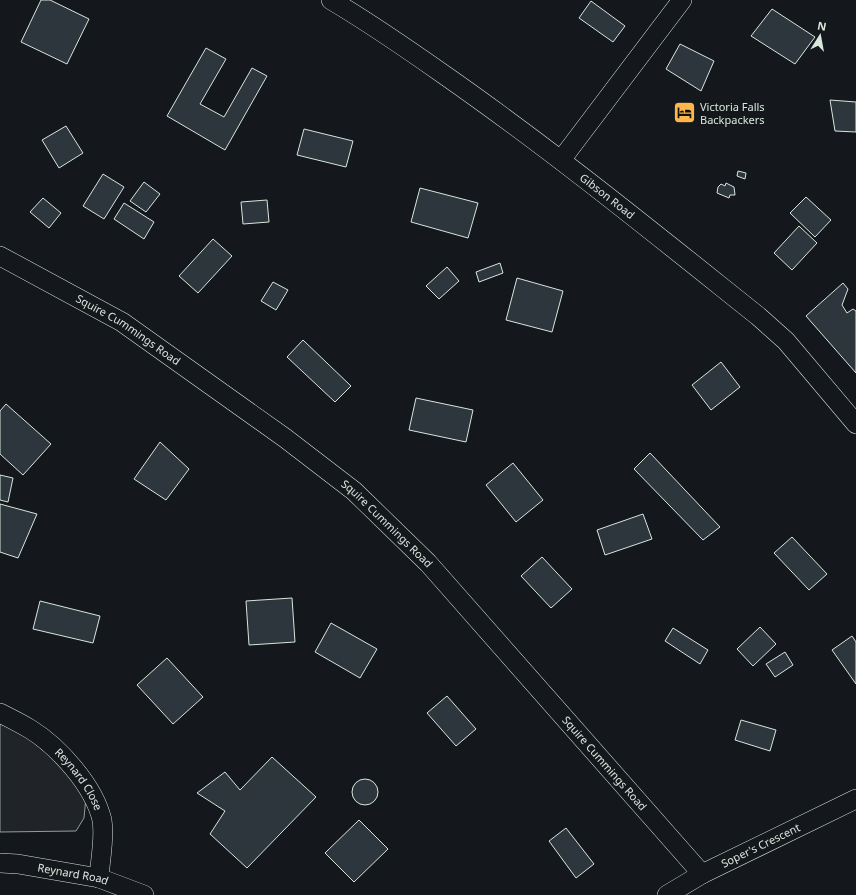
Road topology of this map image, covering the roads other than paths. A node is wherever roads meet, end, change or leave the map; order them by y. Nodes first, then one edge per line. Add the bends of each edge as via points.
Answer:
1 (332, 0) edge
2 (682, 0) edge
3 (561, 160) junction
4 (0, 256) edge
5 (856, 424) edge
6 (0, 713) edge
7 (856, 799) edge
8 (0, 863) edge
9 (702, 874) junction
10 (99, 878) junction
11 (144, 895) edge
12 (667, 895) edge

1 - 3 street, Gibson Road via 490,106
2 - 3 street
3 - 5 street, Gibson Road via 786,341
4 - 9 street, Squire Cummings Road via 122,322 285,438 354,491 428,563
6 - 10 street, Reynard Close via 31,730 57,752 75,770 92,796 102,821
7 - 9 street, Soper's Crescent
8 - 10 street, Reynard Road
9 - 12 street, Soper's Crescent
10 - 11 street, Reynard Road

